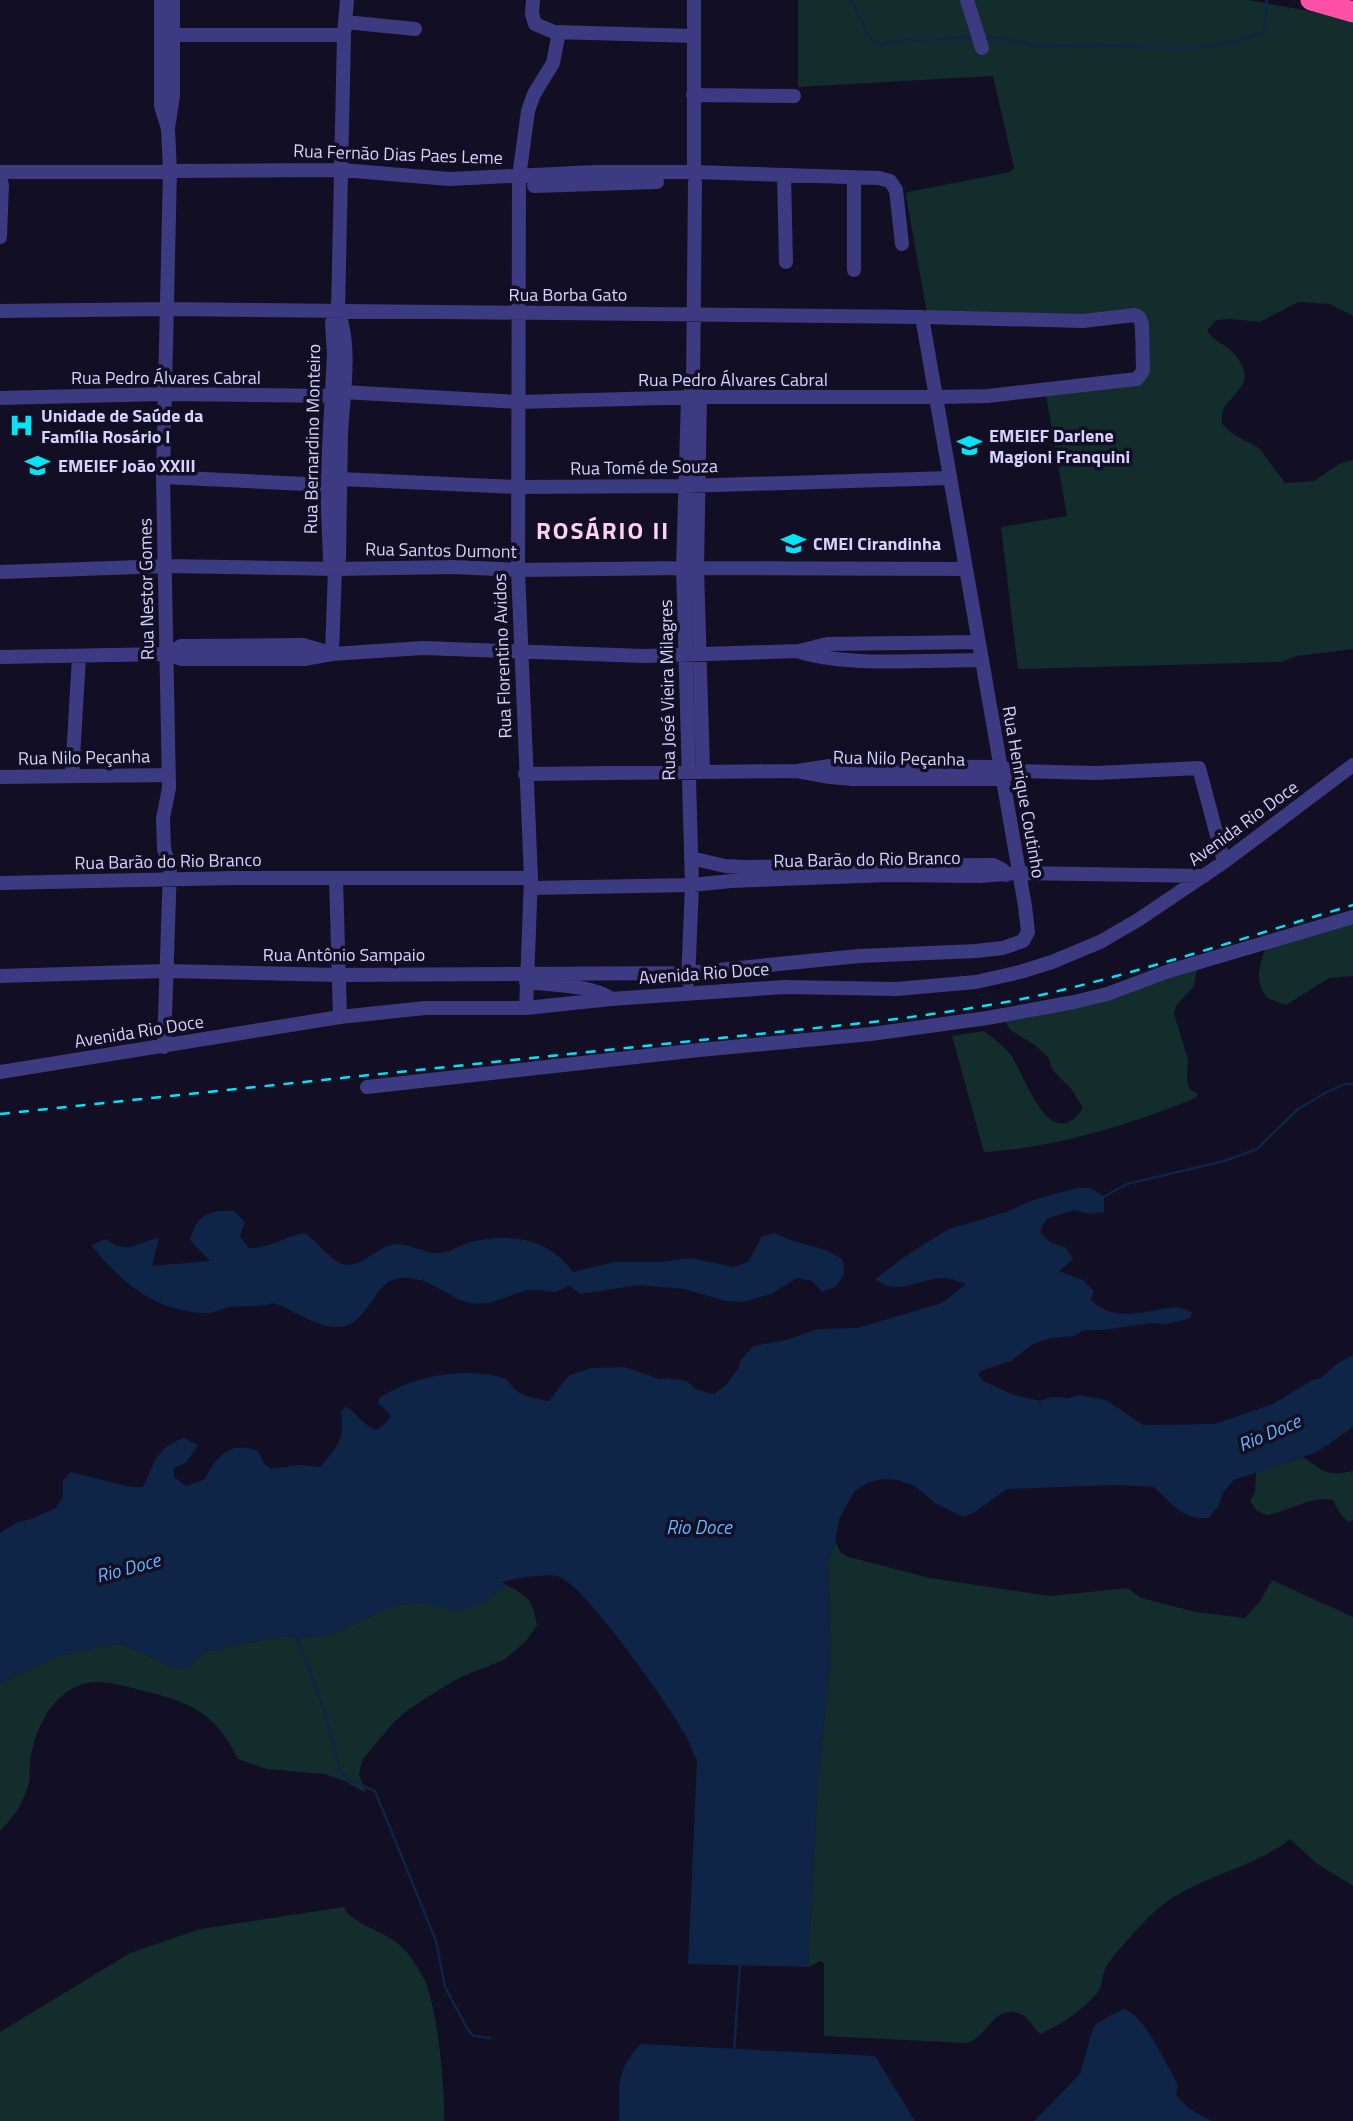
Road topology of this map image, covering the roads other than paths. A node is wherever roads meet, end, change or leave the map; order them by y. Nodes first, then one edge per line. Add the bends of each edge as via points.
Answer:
1 (161, 0) edge
2 (173, 0) edge
3 (347, 0) edge
4 (533, 0) edge
5 (694, 0) edge
6 (967, 0) edge
7 (1311, 0) edge
8 (1353, 12) edge
9 (345, 29) junction
10 (415, 29) dead end
11 (559, 32) junction
12 (167, 36) junction
13 (694, 36) junction
14 (982, 48) dead end
15 (693, 95) junction
16 (794, 96) dead end
17 (342, 170) junction
18 (170, 171) junction
19 (0, 172) edge
20 (694, 177) junction
21 (854, 177) junction
22 (0, 180) edge
23 (784, 180) junction
24 (519, 182) junction
25 (0, 237) edge
26 (902, 244) dead end
27 (786, 262) dead end
28 (854, 270) dead end
29 (166, 309) junction
30 (338, 310) junction
31 (0, 311) edge
32 (517, 313) junction
33 (693, 314) junction
34 (922, 317) junction
35 (1122, 382) joint
36 (163, 394) junction
37 (338, 394) junction
38 (694, 394) junction
39 (935, 397) junction
40 (0, 398) edge
41 (519, 402) junction
42 (163, 477) junction
43 (949, 478) junction
44 (333, 482) junction
45 (691, 486) junction
46 (518, 487) junction
47 (166, 566) junction
48 (690, 568) junction
49 (335, 569) junction
50 (966, 569) junction
51 (518, 570) junction
52 (0, 572) edge
53 (979, 642) junction
54 (522, 651) junction
55 (799, 651) junction
56 (167, 654) junction
57 (332, 654) junction
58 (693, 654) junction
59 (0, 657) edge
60 (79, 657) junction
61 (981, 660) junction
62 (1353, 765) edge
63 (695, 771) junction
64 (1005, 773) junction
65 (525, 774) junction
66 (72, 775) junction
67 (169, 775) junction
68 (0, 777) edge
69 (691, 858) junction
70 (1224, 862) junction
71 (1013, 874) junction
72 (1204, 876) junction
73 (336, 878) junction
74 (169, 880) junction
75 (0, 883) edge
76 (531, 883) junction
77 (692, 885) junction
78 (1353, 917) edge
79 (165, 971) junction
80 (688, 973) junction
81 (338, 975) junction
82 (0, 976) edge
83 (526, 977) junction
84 (688, 992) junction
85 (611, 999) junction
86 (526, 1008) junction
87 (340, 1017) junction
88 (164, 1047) junction
89 (0, 1072) edge
90 (366, 1087) dead end

1 - 12 street, Rua Nestor Gomes
2 - 12 street, Rua Nestor Gomes
3 - 9 street, Rua Bernardino Monteiro
4 - 11 street via 535,24
5 - 13 street
6 - 14 street
7 - 8 highway
9 - 10 street
9 - 12 street
9 - 17 street, Rua Bernardino Monteiro
11 - 13 street
11 - 24 street, Rua Florentino Avidos via 553,63 528,111
12 - 18 street, Rua Nestor Gomes via 162,106
13 - 15 street
15 - 16 street
15 - 20 street
17 - 18 street, Rua Fernão Dias Paes Leme
17 - 24 street, Rua Fernão Dias Paes Leme
17 - 30 street, Rua Bernardino Monteiro
18 - 19 street, Rua Fernão Dias Paes Leme
18 - 29 street, Rua Nestor Gomes
20 - 23 street, Rua Fernão Dias Paes Leme
20 - 24 street, Rua Fernão Dias Paes Leme via 595,172
20 - 33 street
21 - 23 street, Rua Fernão Dias Paes Leme
21 - 26 street, Rua Fernão Dias Paes Leme via 890,181 896,190
21 - 28 street
22 - 25 street
23 - 27 street
24 - 32 street, Rua Florentino Avidos
29 - 30 street, Rua Borba Gato
29 - 31 street, Rua Borba Gato
29 - 36 street, Rua Nestor Gomes
30 - 32 street, Rua Borba Gato
30 - 37 street, Rua Bernardino Monteiro via 345,354
32 - 33 street, Rua Borba Gato
32 - 41 street, Rua Florentino Avidos
33 - 34 street, Rua Borba Gato
33 - 38 street
34 - 35 street, Rua Borba Gato via 1083,321 1135,315 1142,324 1143,371 1137,379
34 - 39 street, Rua Henrique Coutinho
35 - 39 street, Rua Pedro Álvares Cabral
36 - 37 street, Rua Pedro Álvares Cabral
36 - 40 street, Rua Pedro Álvares Cabral
36 - 42 street, Rua Nestor Gomes
37 - 41 street, Rua Pedro Álvares Cabral
37 - 44 street, Rua Bernardino Monteiro
38 - 39 street, Rua Pedro Álvares Cabral
38 - 41 street, Rua Pedro Álvares Cabral
38 - 45 street, Rua José Vieira Milagres
39 - 43 street, Rua Henrique Coutinho
41 - 46 street, Rua Florentino Avidos
42 - 44 street, Rua Tomé de Souza
42 - 47 street, Rua Nestor Gomes
43 - 45 street, Rua Tomé de Souza
43 - 50 street, Rua Henrique Coutinho
44 - 46 street, Rua Tomé de Souza
44 - 49 street, Rua Bernardino Monteiro via 339,558
45 - 46 street, Rua Tomé de Souza
45 - 48 street, Rua José Vieira Milagres
46 - 51 street, Rua Florentino Avidos
47 - 49 street, Rua Santos Dumont
47 - 52 street, Rua Santos Dumont
47 - 56 street, Rua Nestor Gomes
48 - 50 street, Rua Santos Dumont
48 - 51 street, Rua Santos Dumont
48 - 58 street, Rua José Vieira Milagres
49 - 51 street, Rua Santos Dumont
49 - 57 street, Rua Bernardino Monteiro
50 - 53 street, Rua Henrique Coutinho
51 - 54 street, Rua Florentino Avidos
53 - 55 street via 827,644
53 - 61 street, Rua Henrique Coutinho
54 - 57 street via 423,648
54 - 58 street
54 - 65 street, Rua Florentino Avidos
55 - 58 street
55 - 61 street via 850,660
56 - 57 street via 181,646 303,645
56 - 60 street
56 - 67 street, Rua Nestor Gomes
58 - 63 street, Rua José Vieira Milagres
59 - 60 street
60 - 66 street
61 - 64 street, Rua Henrique Coutinho
62 - 70 street, Avenida Rio Doce
63 - 64 street, Rua Nilo Peçanha via 797,771 853,779
63 - 65 street, Rua Nilo Peçanha
63 - 69 street, Rua José Vieira Milagres
64 - 70 street, Rua Nilo Peçanha via 1199,768
64 - 71 street, Rua Henrique Coutinho
65 - 76 street, Rua Florentino Avidos
66 - 67 street, Rua Nilo Peçanha
66 - 68 street, Rua Nilo Peçanha
67 - 74 street, Rua Nestor Gomes via 163,818
69 - 71 street via 745,867 994,865
69 - 77 street, Rua José Vieira Milagres
70 - 72 street, Avenida Rio Doce
71 - 72 street, Rua Barão do Rio Branco
71 - 77 street, Rua Barão do Rio Branco
71 - 80 street, Rua Henrique Coutinho via 1028,932 1012,946
72 - 84 street, Avenida Rio Doce via 1100,942 1052,962 976,982 897,989 784,987
73 - 74 street, Rua Barão do Rio Branco
73 - 76 street, Rua Barão do Rio Branco
73 - 81 street
74 - 75 street, Rua Barão do Rio Branco
74 - 79 street, Rua Nestor Gomes
76 - 77 street, Rua Barão do Rio Branco
76 - 83 street, Rua Florentino Avidos
77 - 80 street, Rua José Vieira Milagres
78 - 90 street via 1107,994 1012,1013 872,1034
79 - 81 street, Rua Antônio Sampaio
79 - 82 street, Rua Antônio Sampaio
79 - 88 street, Rua Nestor Gomes
80 - 83 street, Rua Antônio Sampaio
80 - 84 street, Rua José Vieira Milagres
81 - 83 street, Rua Antônio Sampaio
81 - 87 street
83 - 85 street via 603,993
83 - 86 street, Rua Florentino Avidos
84 - 85 street, Avenida Rio Doce
85 - 86 street, Avenida Rio Doce
86 - 87 street, Avenida Rio Doce via 425,1008
87 - 88 street, Avenida Rio Doce
88 - 89 street, Avenida Rio Doce

